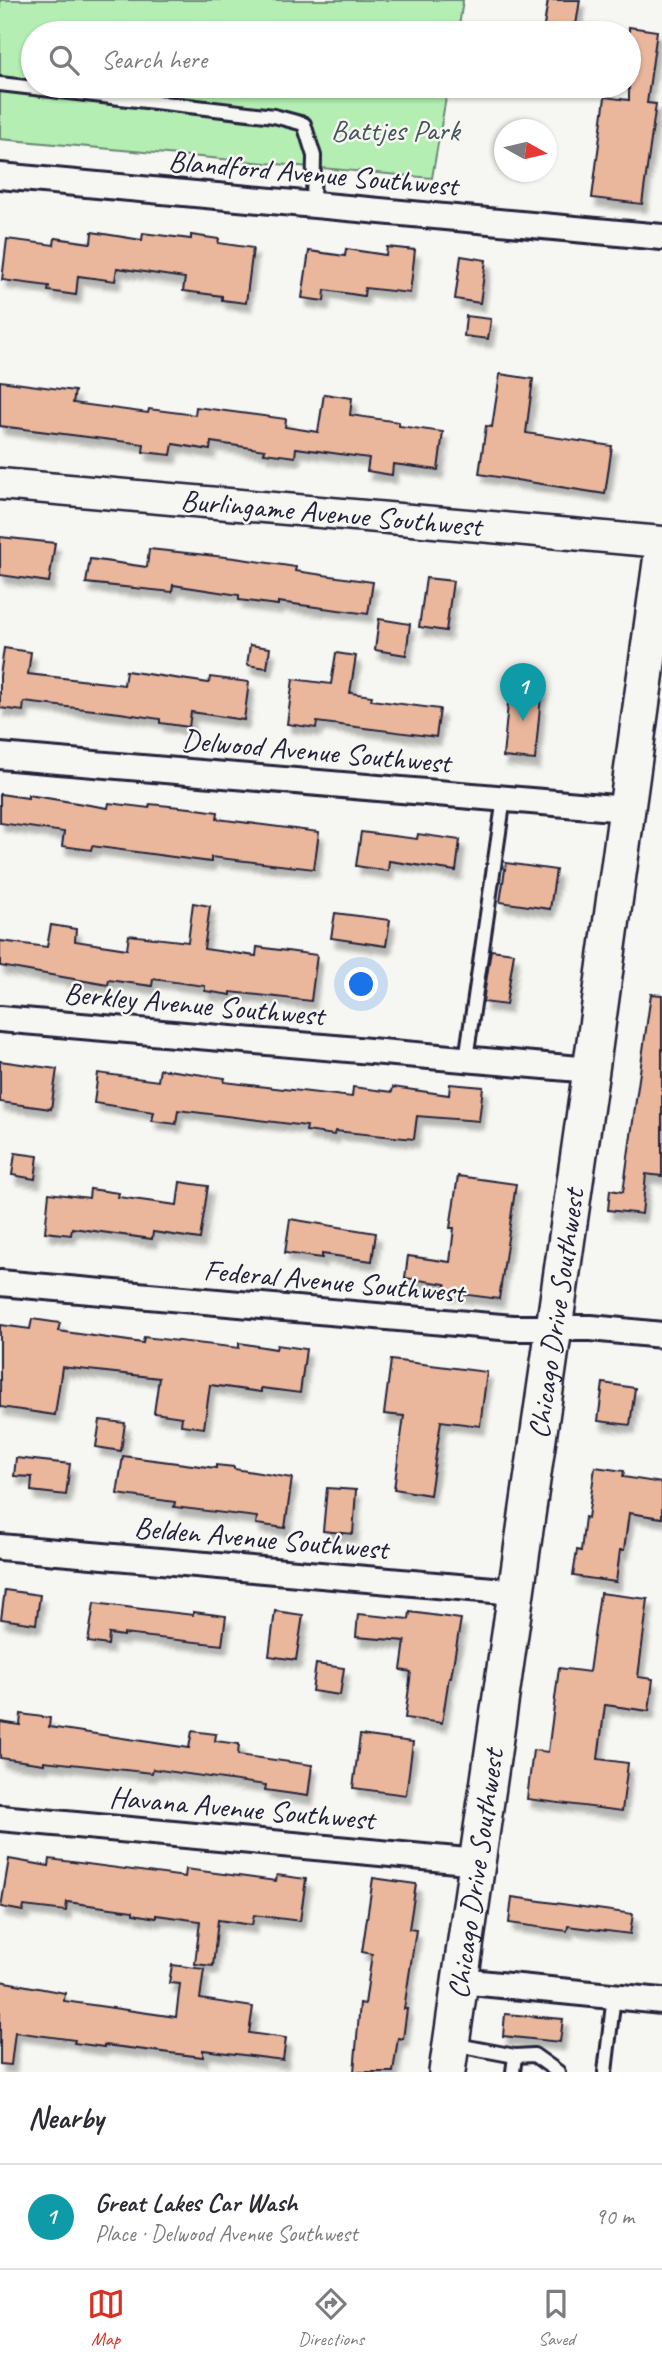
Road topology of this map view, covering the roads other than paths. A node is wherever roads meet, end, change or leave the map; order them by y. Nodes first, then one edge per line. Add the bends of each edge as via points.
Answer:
1 (0, 84) edge
2 (21, 86) edge
3 (120, 98) edge
4 (0, 176) edge
5 (313, 205) junction
6 (662, 237) edge
7 (0, 484) edge
8 (662, 542) edge
9 (662, 555) edge
10 (0, 756) edge
11 (504, 798) junction
12 (626, 809) junction
13 (0, 1019) edge
14 (466, 1059) junction
15 (591, 1070) junction
16 (0, 1283) edge
17 (554, 1328) junction
18 (662, 1335) edge
19 (0, 1547) edge
20 (516, 1592) junction
21 (0, 1818) edge
22 (478, 1861) junction
23 (460, 1981) junction
24 (614, 1996) junction
25 (662, 2001) edge
26 (515, 2056) junction
27 (449, 2058) edge
28 (513, 2072) edge
29 (558, 2072) edge
30 (605, 2072) edge

1 - 2 lane
3 - 5 lane via 274,116 304,124 314,156
4 - 5 street, Blandford Avenue Southwest
5 - 6 street, Blandford Avenue Southwest
7 - 8 street, Burlingame Avenue Southwest
9 - 12 main road, Chicago Drive Southwest
10 - 11 street, Delwood Avenue Southwest
11 - 12 street, Delwood Avenue Southwest
11 - 14 lane
12 - 15 main road, Chicago Drive Southwest
13 - 14 street, Berkley Avenue Southwest
14 - 15 street, Berkley Avenue Southwest
15 - 17 main road, Chicago Drive Southwest
16 - 17 street, Federal Avenue Southwest
17 - 18 street, Federal Avenue Southwest
17 - 20 main road, Chicago Drive Southwest
19 - 20 street, Belden Avenue Southwest
20 - 22 main road, Chicago Drive Southwest
21 - 22 street, Havana Avenue Southwest
22 - 23 main road, Chicago Drive Southwest
23 - 24 street
23 - 27 main road, Chicago Drive Southwest
24 - 25 street
24 - 30 lane
26 - 27 lane
26 - 28 lane
26 - 29 lane via 534,2055

